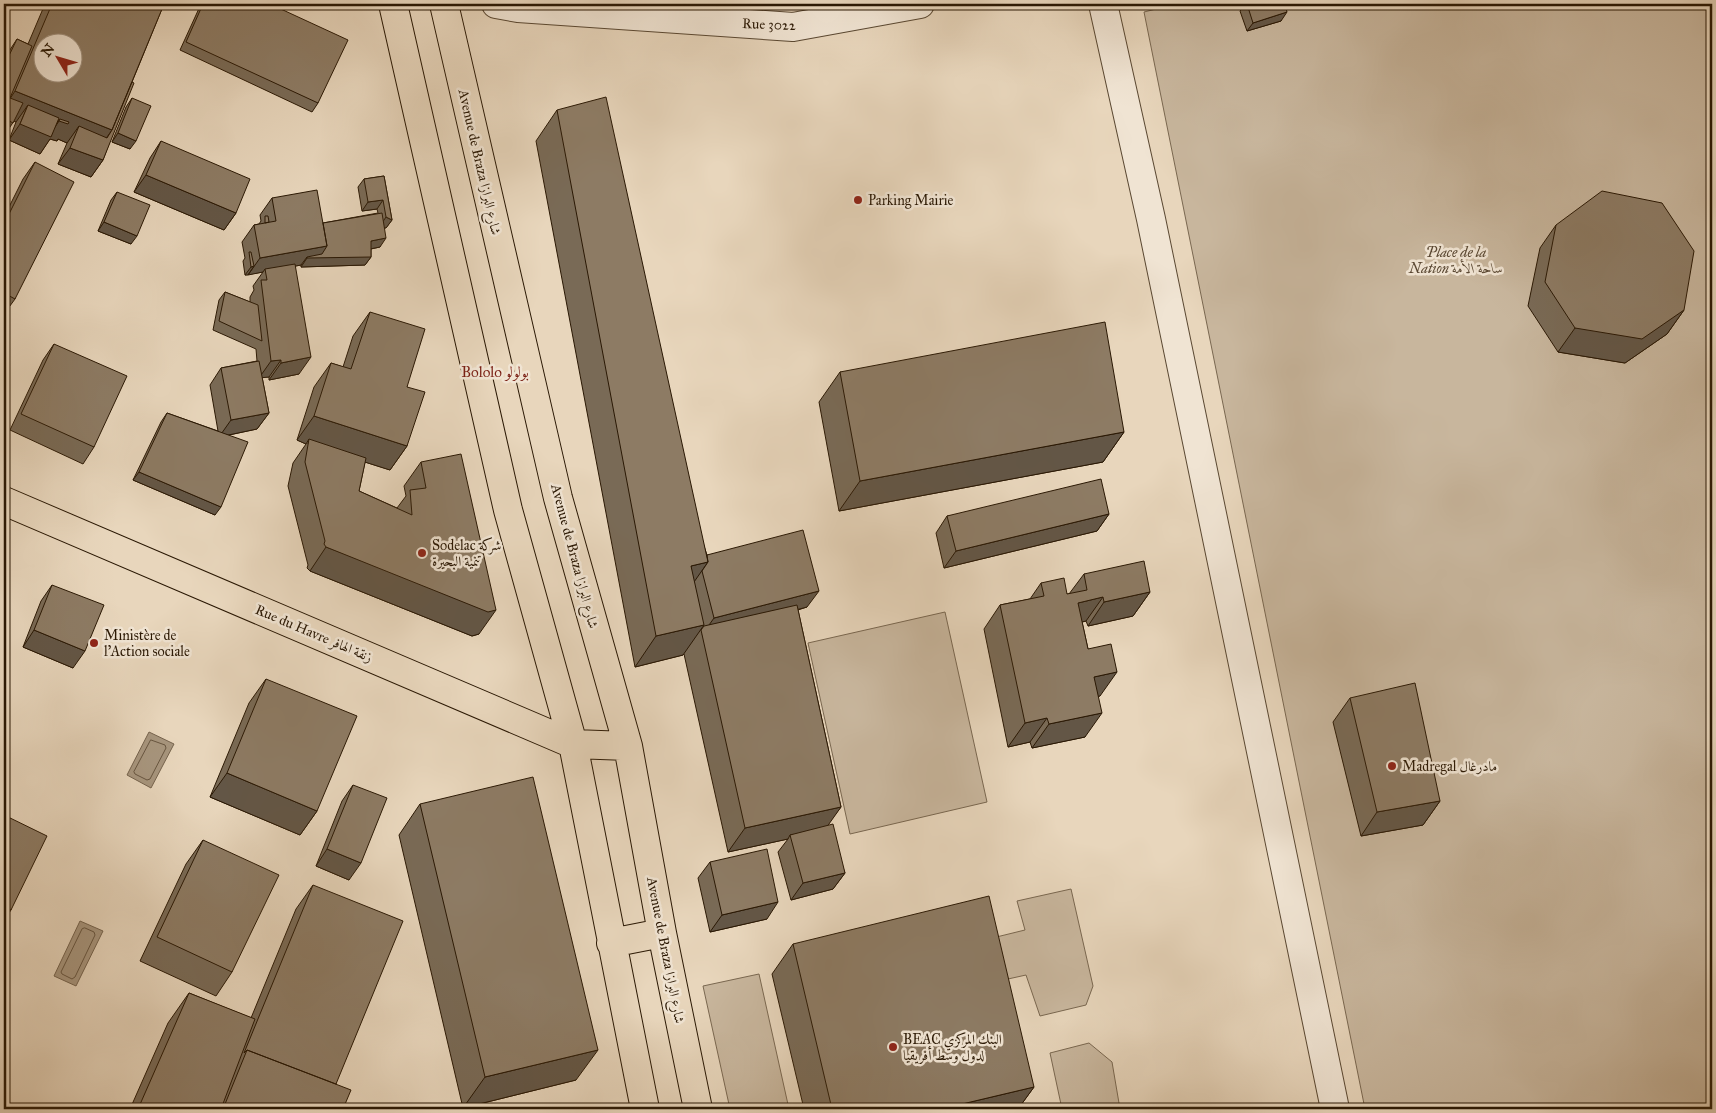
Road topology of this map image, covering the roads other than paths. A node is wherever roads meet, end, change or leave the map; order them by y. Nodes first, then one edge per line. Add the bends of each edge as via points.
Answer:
1 (393, 4) edge
2 (444, 4) edge
3 (496, 4) edge
4 (920, 4) edge
5 (1103, 4) edge
6 (4, 501) edge
7 (573, 744) junction
8 (628, 746) junction
9 (662, 934) junction
10 (612, 943) junction
11 (645, 1109) edge
12 (698, 1109) edge
13 (1335, 1109) edge

1 - 7 main road via 508,510
2 - 8 main road, Avenue de Braza شارع البرازا via 558,498
3 - 4 street, Rue 3022 via 793,27
5 - 13 street via 1151,218
6 - 7 main road, Rue du Havre زنقة الهافر
7 - 8 main road, Rue du Havre زنقة الهافر
7 - 10 main road
8 - 9 main road, Avenue de Braza شارع البرازا
9 - 10 main road
9 - 12 main road, Avenue de Braza شارع البرازا
10 - 11 main road

